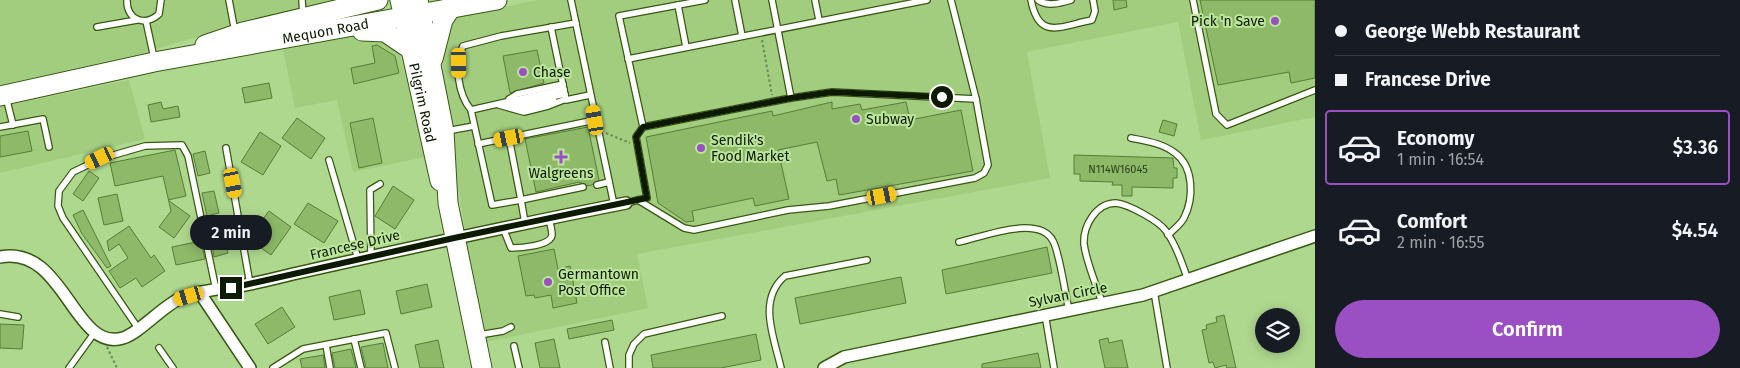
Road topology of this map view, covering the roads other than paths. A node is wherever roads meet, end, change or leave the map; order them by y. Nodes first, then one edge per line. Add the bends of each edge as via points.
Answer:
1 (161, 0) edge
2 (230, 0) edge
3 (497, 0) edge
4 (571, 0) edge
5 (704, 0) edge
6 (734, 0) edge
7 (772, 0) edge
8 (815, 0) edge
9 (926, 0) edge
10 (951, 0) edge
11 (1031, 0) edge
12 (1038, 0) edge
13 (1071, 0) edge
14 (1093, 0) edge
15 (1193, 0) edge
16 (127, 1) edge
17 (370, 1) edge
18 (678, 5) junction
19 (410, 8) edge
20 (451, 8) junction
21 (304, 18) edge
22 (138, 20) junction
23 (819, 20) junction
24 (146, 21) junction
25 (576, 23) junction
26 (97, 27) dead end
27 (552, 27) junction
28 (777, 28) junction
29 (339, 29) junction
30 (236, 34) junction
31 (742, 36) junction
32 (686, 47) junction
33 (410, 48) junction
34 (628, 59) junction
35 (154, 62) junction
36 (431, 65) junction
37 (1315, 90) edge
38 (564, 91) junction
39 (590, 95) junction
40 (3, 96) edge
41 (791, 98) junction
42 (976, 99) junction
43 (430, 101) junction
44 (501, 106) junction
45 (471, 110) junction
46 (595, 120) junction
47 (13, 124) junction
48 (474, 126) junction
49 (0, 127) edge
50 (643, 127) junction
51 (444, 131) junction
52 (509, 138) junction
53 (1130, 138) dead end
54 (478, 144) junction
55 (49, 147) dead end
56 (226, 148) dead end
57 (329, 160) dead end
58 (609, 182) junction
59 (380, 184) dead end
60 (597, 184) dead end
61 (583, 187) dead end
62 (520, 200) junction
63 (638, 200) junction
64 (448, 203) junction
65 (626, 203) joint
66 (614, 206) junction
67 (549, 219) junction
68 (525, 223) junction
69 (503, 228) junction
70 (1168, 235) junction
71 (1315, 236) edge
72 (454, 238) junction
73 (959, 242) dead end
74 (371, 256) junction
75 (0, 257) edge
76 (358, 259) junction
77 (867, 260) dead end
78 (1188, 280) junction
79 (250, 284) junction
80 (216, 290) junction
81 (1154, 291) junction
82 (200, 293) junction
83 (1102, 303) junction
84 (1069, 310) junction
85 (0, 314) edge
86 (1045, 314) junction
87 (722, 316) dead end
88 (18, 317) dead end
89 (511, 327) dead end
90 (138, 328) junction
91 (99, 335) junction
92 (475, 336) junction
93 (354, 339) junction
94 (605, 342) dead end
95 (326, 345) junction
96 (514, 346) dead end
97 (159, 348) dead end
98 (69, 368) edge
99 (173, 368) edge
100 (250, 368) edge
101 (274, 368) edge
102 (330, 368) edge
103 (361, 368) edge
104 (394, 368) edge
105 (482, 368) edge
106 (520, 368) edge
107 (610, 368) edge
108 (629, 368) edge
109 (781, 368) edge
110 (826, 368) edge
111 (1054, 368) edge
112 (1167, 368) edge

1 - 24 lane via 158,14
2 - 30 lane
3 - 20 main road, Mequon Road
4 - 25 lane
5 - 18 lane
6 - 31 lane
7 - 28 lane
8 - 23 lane
9 - 23 lane
10 - 42 lane
11 - 14 lane via 1034,16 1048,28 1092,20 1095,11
12 - 13 lane via 1057,4
15 - 37 lane via 1216,114 1227,125
16 - 22 lane via 129,12
17 - 21 main road, Mequon Road
18 - 32 lane
18 - 34 lane via 620,16
19 - 20 main road, Mequon Road
19 - 29 main road, Mequon Road
19 - 33 main road, Pilgrim Road
19 - 36 main road, Pilgrim Road
20 - 36 main road via 443,20
21 - 29 main road, Mequon Road
21 - 30 main road, Mequon Road
21 - 35 main road, Mequon Road
22 - 24 lane
22 - 26 lane
23 - 28 lane
24 - 35 lane
25 - 27 lane
25 - 39 lane
27 - 38 lane
27 - 45 lane via 463,46 459,78 464,101
28 - 31 lane
28 - 41 lane
29 - 33 main road via 385,32
30 - 35 main road, Mequon Road
31 - 32 lane
32 - 34 lane
33 - 43 main road, Pilgrim Road
34 - 50 lane
35 - 40 main road, Mequon Road
36 - 43 main road, Pilgrim Road
38 - 39 lane
38 - 44 lane
38 - 44 lane via 517,94
38 - 44 lane via 548,106 524,112
39 - 46 lane
40 - 47 lane
41 - 42 lane via 832,92
41 - 50 lane
42 - 63 lane via 988,165 984,173 974,178 830,206 788,210 694,230 684,228
43 - 51 main road, Pilgrim Road
43 - 64 main road, Pilgrim Road via 438,176
44 - 45 lane
45 - 48 lane
46 - 52 lane
46 - 58 lane
47 - 49 lane
47 - 55 lane via 43,119
48 - 51 lane
48 - 54 lane
50 - 63 lane via 636,137 647,198
51 - 64 main road, Pilgrim Road
52 - 54 lane
52 - 62 lane
53 - 70 lane via 1161,145 1176,153 1186,167 1191,200 1184,219
54 - 62 lane via 492,205
56 - 79 lane
57 - 76 lane
58 - 60 lane
58 - 66 lane
59 - 74 lane via 370,190
61 - 62 lane
62 - 68 lane
63 - 65 lane
64 - 72 main road, Pilgrim Road
65 - 66 street, Francese Drive
66 - 67 street, Francese Drive
67 - 68 street, Francese Drive
67 - 69 lane via 552,235 545,243 511,248
68 - 69 street, Francese Drive
69 - 72 street, Francese Drive
70 - 78 lane
70 - 83 lane via 1145,214 1116,203 1098,209 1086,226 1084,244
71 - 78 street, Sylvan Circle
72 - 74 street, Francese Drive
72 - 92 main road, Pilgrim Road
73 - 84 lane via 1026,227 1043,230 1053,241
74 - 76 street, Francese Drive
75 - 91 street via 32,260 50,273 86,326
76 - 79 street, Francese Drive
77 - 109 lane via 785,276 778,282 768,306
78 - 81 street, Sylvan Circle
79 - 80 street, Francese Drive
80 - 82 street, Francese Drive
80 - 90 lane via 188,156 182,145 145,146 100,158 73,172 59,191 58,206 72,232
81 - 83 street, Sylvan Circle
81 - 112 lane
82 - 90 street, Francese Drive via 178,300
82 - 100 street
83 - 84 street, Sylvan Circle
84 - 86 street, Sylvan Circle
85 - 88 lane
86 - 110 street, Sylvan Circle via 844,357
86 - 111 lane
87 - 108 lane via 644,334 629,355
89 - 92 lane
90 - 91 street, Francese Drive via 123,338
91 - 98 lane
92 - 105 main road, Pilgrim Road
93 - 95 lane
93 - 103 lane
93 - 104 lane via 386,333
94 - 107 lane
95 - 101 lane via 303,349
95 - 102 lane
96 - 106 lane
97 - 99 lane

